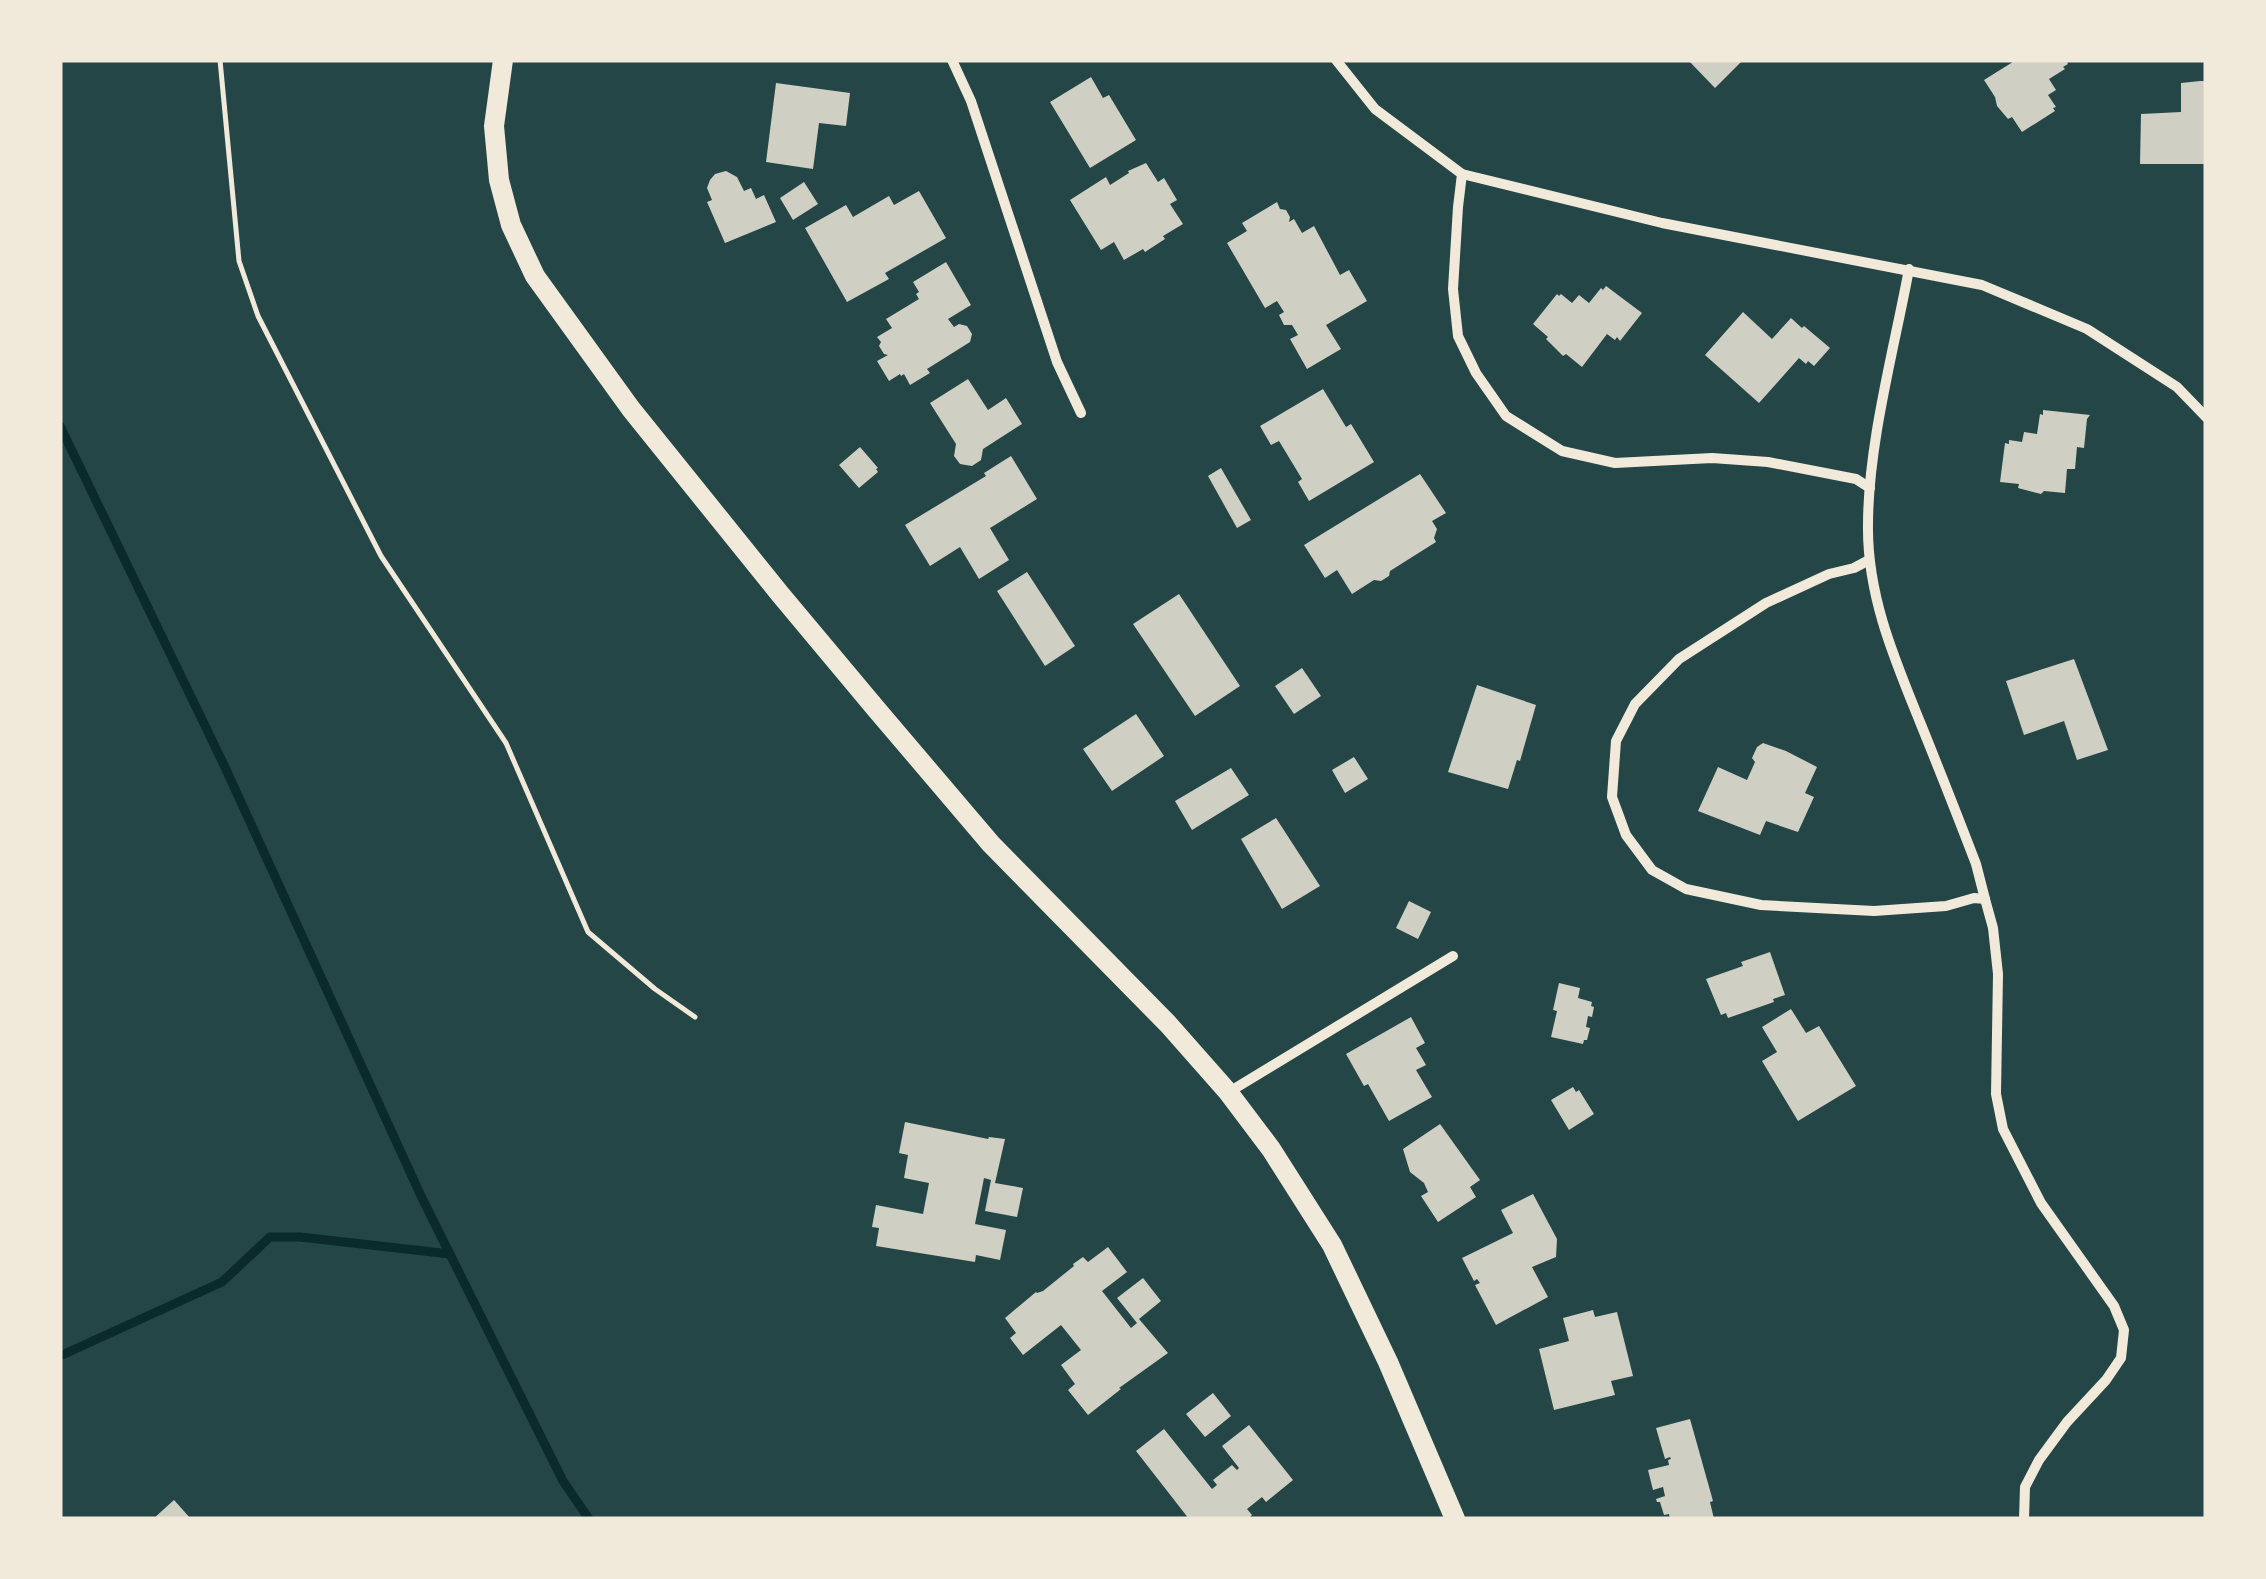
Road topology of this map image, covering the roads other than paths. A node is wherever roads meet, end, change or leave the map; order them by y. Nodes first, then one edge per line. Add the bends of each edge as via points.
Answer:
1 (503, 60) edge
2 (952, 60) edge
3 (1336, 60) edge
4 (1462, 174) junction
5 (1909, 270) junction
6 (1082, 413) dead end
7 (2206, 417) edge
8 (1870, 488) junction
9 (1869, 560) junction
10 (1985, 898) junction
11 (1453, 956) dead end
12 (1228, 1092) junction
13 (1455, 1519) edge
14 (2024, 1519) edge

1 - 12 main road via 494,126 499,180 510,224 535,276 780,594 991,844
2 - 6 street via 1057,362
3 - 4 street via 1375,109
4 - 5 street via 1662,223
4 - 8 street via 1453,289 1458,336 1506,416 1562,451 1614,463 1768,462 1856,478
5 - 7 street via 1982,286 2086,330 2178,387
5 - 8 street
8 - 9 street
9 - 10 street via 1893,656
9 - 10 street via 1766,602 1680,659 1635,704 1616,741 1612,797 1626,835 1652,870 1686,890 1760,905 1874,911
10 - 14 street via 1998,974 1996,1094 2003,1129 2041,1203 2124,1330 2121,1358 2067,1422 2025,1487
11 - 12 street
12 - 13 main road via 1332,1245

